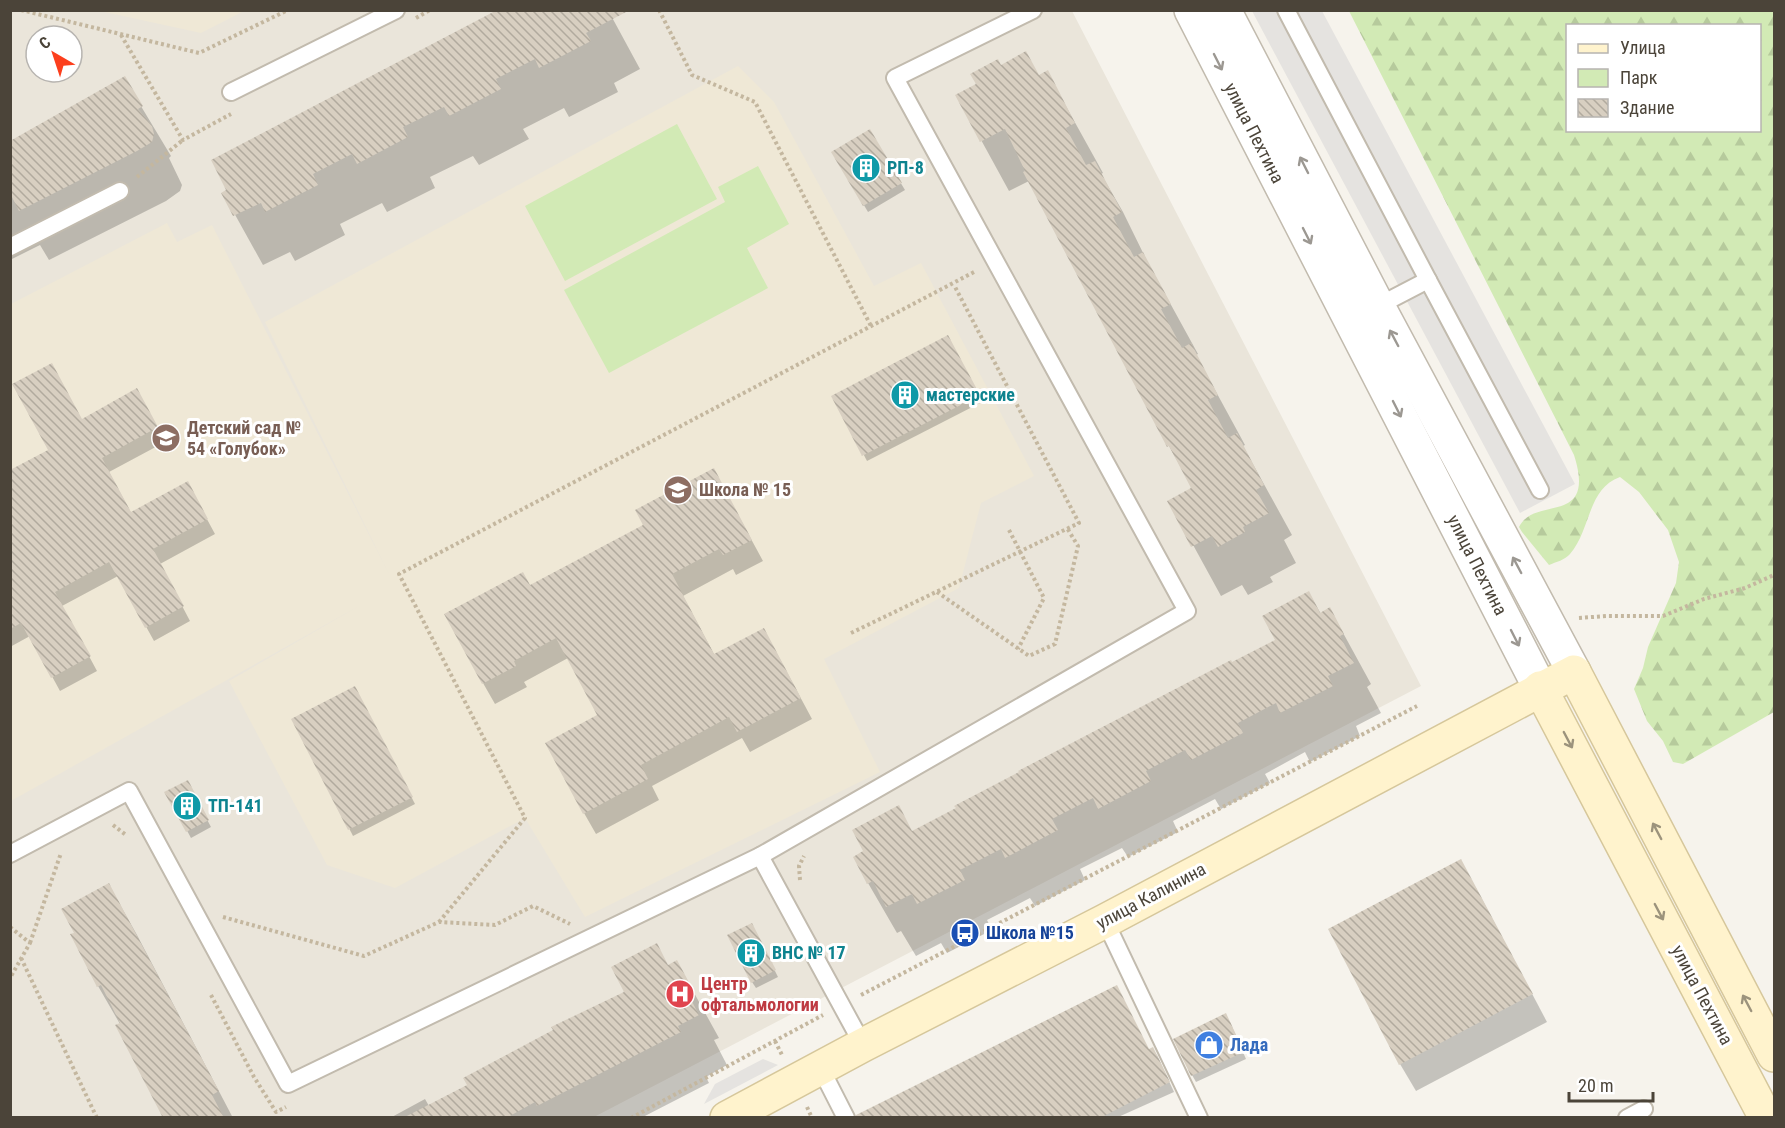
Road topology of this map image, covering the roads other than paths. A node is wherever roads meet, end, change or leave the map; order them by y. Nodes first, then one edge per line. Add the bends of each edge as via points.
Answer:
1 (396, 10) edge
2 (1033, 10) edge
3 (1191, 10) edge
4 (1224, 10) edge
5 (1286, 10) edge
6 (231, 92) dead end
7 (120, 191) road end
8 (10, 247) edge
9 (1428, 280) junction
10 (1378, 306) junction
11 (1540, 490) dead end
12 (1574, 672) junction
13 (1540, 688) junction
14 (10, 854) edge
15 (760, 856) junction
16 (1105, 921) junction
17 (1771, 1039) edge
18 (863, 1045) junction
19 (820, 1069) junction
20 (1644, 1109) dead end
21 (727, 1118) edge
22 (846, 1118) edge
23 (1199, 1118) edge
24 (1627, 1118) edge
25 (1767, 1118) edge

1 - 6 lane
2 - 15 lane via 895,78 1187,611
3 -> 13 street, улица Пехтина
10 -> 4 street, улица Пехтина
5 - 9 lane
7 - 8 lane
9 - 10 lane
9 - 11 lane
12 -> 10 street, улица Пехтина
12 - 13 street, улица Калинина
17 -> 12 street, улица Пехтина
13 - 16 street, улица Калинина
13 -> 25 street, улица Пехтина
14 - 15 lane via 129,791 288,1084
15 - 18 lane
16 - 18 street, улица Калинина
16 - 23 lane
18 - 19 street, улица Калинина
19 - 21 street, улица Калинина
19 - 22 lane
20 - 24 lane

